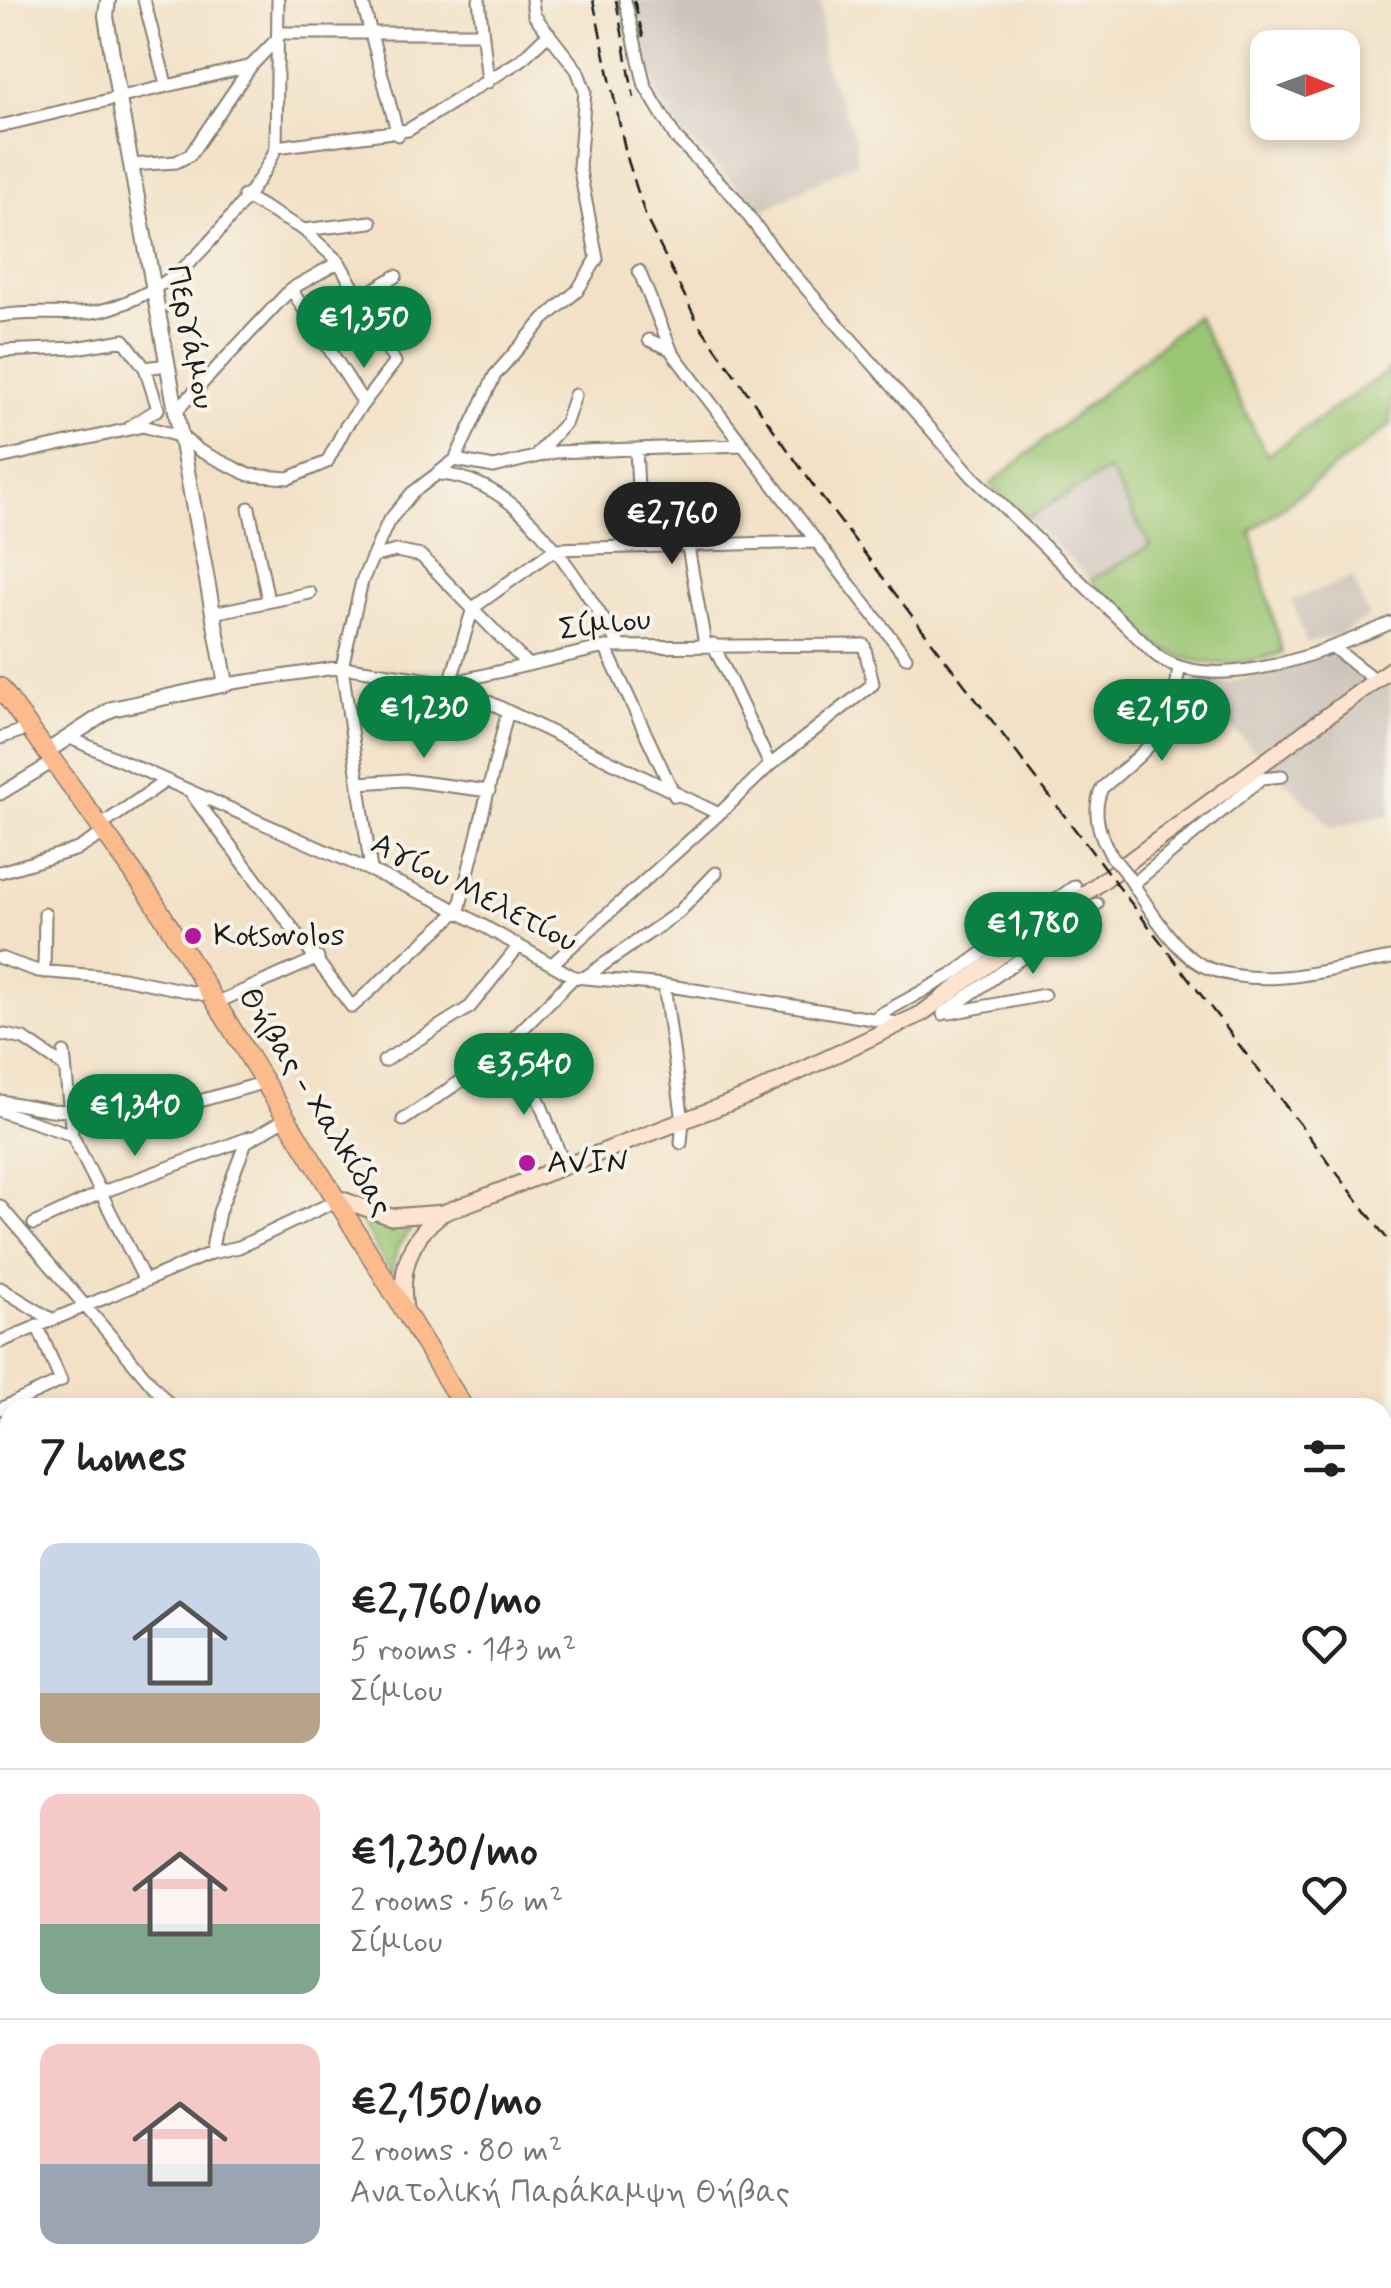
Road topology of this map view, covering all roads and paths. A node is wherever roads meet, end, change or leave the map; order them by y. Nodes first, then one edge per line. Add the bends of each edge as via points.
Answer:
1 (145, 0) edge
2 (278, 0) edge
3 (362, 0) edge
4 (480, 0) edge
5 (520, 0) edge
6 (532, 0) edge
7 (626, 0) edge
8 (105, 5) edge
9 (534, 15) junction
10 (371, 32) junction
11 (482, 33) junction
12 (549, 33) junction
13 (278, 35) junction
14 (251, 66) junction
15 (488, 82) junction
16 (166, 84) junction
17 (119, 99) junction
18 (0, 126) edge
19 (398, 134) junction
20 (276, 147) junction
21 (131, 165) junction
22 (244, 196) junction
23 (371, 222) dead end
24 (304, 230) junction
25 (339, 262) junction
26 (639, 270) dead end
27 (396, 276) dead end
28 (152, 288) junction
29 (291, 289) junction
30 (360, 298) junction
31 (0, 316) edge
32 (649, 340) dead end
33 (670, 350) junction
34 (0, 351) edge
35 (167, 365) junction
36 (145, 368) junction
37 (575, 395) dead end
38 (363, 402) junction
39 (177, 410) junction
40 (128, 428) junction
41 (182, 437) junction
42 (742, 445) junction
43 (636, 449) junction
44 (537, 454) junction
45 (0, 458) edge
46 (455, 460) junction
47 (440, 474) junction
48 (249, 508) dead end
49 (817, 542) junction
50 (641, 547) junction
51 (688, 547) junction
52 (554, 549) junction
53 (372, 557) junction
54 (310, 593) dead end
55 (268, 600) junction
56 (472, 608) junction
57 (214, 613) junction
58 (1391, 623) edge
59 (888, 633) junction
60 (709, 644) junction
61 (864, 645) junction
62 (605, 646) junction
63 (621, 646) junction
64 (1334, 648) junction
65 (906, 657) dead end
66 (528, 665) junction
67 (1179, 667) junction
68 (342, 668) junction
69 (1391, 669) edge
70 (1376, 680) junction
71 (450, 683) junction
72 (226, 684) junction
73 (0, 687) edge
74 (507, 714) junction
75 (29, 728) junction
76 (0, 738) edge
77 (70, 738) junction
78 (50, 757) junction
79 (770, 764) junction
80 (1282, 776) dead end
81 (164, 782) junction
82 (358, 783) junction
83 (489, 791) junction
84 (0, 794) edge
85 (194, 796) junction
86 (675, 796) junction
87 (719, 814) junction
88 (102, 830) junction
89 (372, 870) junction
90 (0, 872) edge
91 (716, 873) dead end
92 (1130, 879) junction
93 (1075, 886) dead end
94 (1097, 904) dead end
95 (459, 910) junction
96 (45, 914) dead end
97 (518, 947) junction
98 (0, 958) edge
99 (318, 958) junction
100 (1391, 958) edge
101 (552, 964) junction
102 (44, 972) junction
103 (579, 977) junction
104 (664, 985) junction
105 (1044, 996) dead end
106 (217, 999) junction
107 (921, 1014) junction
108 (943, 1014) junction
109 (876, 1016) junction
110 (903, 1024) junction
111 (0, 1034) edge
112 (64, 1053) dead end
113 (492, 1060) junction
114 (384, 1061) dead end
115 (65, 1067) junction
116 (266, 1082) junction
117 (0, 1101) edge
118 (69, 1108) junction
119 (0, 1111) edge
120 (287, 1118) junction
121 (403, 1120) dead end
122 (683, 1121) junction
123 (72, 1134) junction
124 (251, 1137) junction
125 (681, 1142) dead end
126 (565, 1168) junction
127 (100, 1193) junction
128 (340, 1199) junction
129 (0, 1206) edge
130 (443, 1212) junction
131 (34, 1224) dead end
132 (211, 1253) junction
133 (145, 1281) junction
134 (0, 1288) edge
135 (86, 1306) junction
136 (405, 1309) junction
137 (51, 1319) junction
138 (38, 1325) junction
139 (0, 1342) edge
140 (24, 1398) edge
141 (164, 1398) edge
142 (458, 1398) edge

1 - 16 street
2 - 13 street
3 - 10 street
4 - 11 street
5 - 9 street
6 - 9 street
7 - 67 street via 645,86 676,138 972,476 1144,646
8 - 17 street, Περγάμου
9 - 12 street
10 - 11 street
10 - 13 street
10 - 19 street
11 - 15 street
12 - 15 street
12 - 46 street via 585,91 579,166 597,258 578,291 494,375
13 - 14 street
13 - 20 street
14 - 16 street
14 - 21 street via 190,155
15 - 19 street
16 - 17 street
17 - 18 street
17 - 21 street, Περγάμου
19 - 20 street
20 - 22 street
21 - 28 street, Περγάμου
22 - 24 street
22 - 28 street via 187,265
23 - 24 street
24 - 25 street
25 - 29 street
25 - 30 street
26 - 33 street
27 - 30 street
28 - 31 street via 92,312
28 - 35 street, Περγάμου
29 - 38 street
29 - 39 street
30 - 38 street via 396,362
32 - 33 street
33 - 42 street
34 - 36 street via 124,340
35 - 36 street
35 - 39 street, Περγάμου
36 - 40 street via 158,409
37 - 44 street via 566,422
38 - 41 street via 327,462 289,478 248,475
39 - 41 street, Περγάμου
40 - 41 street
40 - 45 street
41 - 57 street, Περγάμου
42 - 43 street
42 - 49 street
43 - 44 street
43 - 50 street
44 - 46 street via 494,467
46 - 47 street
47 - 52 street via 500,498
47 - 53 street via 412,493
48 - 55 street
49 - 51 street
49 - 59 street
50 - 51 street
50 - 52 street
51 - 60 street
52 - 56 street
52 - 63 street
53 - 56 street via 396,551 420,556
53 - 68 street
54 - 55 street
55 - 57 street
56 - 66 street
56 - 71 street
57 - 72 street, Περγάμου
58 - 64 street
59 - 61 street
59 - 65 street
60 - 61 street, Σίμιου
60 - 63 street, Σίμιου
60 - 79 street
61 - 79 street via 873,684
62 - 63 street, Σίμιου
62 - 66 street, Σίμιου
62 - 86 street
64 - 67 street via 1247,669
64 - 70 street
66 - 71 street, Σίμιου
67 - 92 street, bridge via 1164,731 1097,798 1101,837
68 - 71 street, Σίμιου
68 - 72 street, Σίμιου
68 - 82 street
69 - 70 main road
70 - 107 main road
71 - 74 street
72 - 77 street, Σίμιου via 112,709
73 - 75 main road, Θήβας - Χαλκίδας
74 - 83 street
74 - 86 street
75 - 76 street
75 - 78 main road, Θήβας - Χαλκίδας
77 - 78 street
77 - 81 street, Αγίου Μελετίου
78 - 84 street
78 - 88 main road, Θήβας - Χαλκίδας
79 - 87 street
80 - 92 street via 1262,778
81 - 85 street, Αγίου Μελετίου
81 - 88 street
82 - 83 street via 406,780
82 - 89 street
83 - 95 street
85 - 89 street, Αγίου Μελετίου
85 - 99 street
86 - 87 street
87 - 101 street
88 - 90 street via 78,848
88 - 106 main road, Θήβας - Χαλκίδας
89 - 95 street, Αγίου Μελετίου
91 - 103 street via 678,912
92 - 100 street via 1174,939 1206,967 1260,978
93 - 109 street via 952,975
94 - 108 street
95 - 97 street, Αγίου Μελετίου
95 - 99 street via 358,1005 348,1004
96 - 102 street
97 - 101 street, Αγίου Μελετίου
97 - 114 street via 470,1008
98 - 102 street
99 - 106 street
101 - 103 street, Αγίου Μελετίου
102 - 106 street via 124,978
103 - 104 street, Αγίου Μελετίου
103 - 113 street
104 - 109 street, Αγίου Μελετίου
104 - 122 street
105 - 108 street
106 - 116 main road, Θήβας - Χαλκίδας
107 - 108 street
107 - 110 main road
109 - 110 street, Αγίου Μελετίου
110 - 122 main road
111 - 115 street via 24,1039
112 - 115 street
113 - 121 street
113 - 126 street via 539,1100
115 - 118 street
116 - 118 street via 147,1116
116 - 120 main road, Θήβας - Χαλκίδας
117 - 118 street
118 - 123 street
119 - 123 street
120 - 124 street
120 - 128 main road, Θήβας - Χαλκίδας
122 - 125 street
122 - 126 main road
123 - 127 street
124 - 127 street
124 - 132 street via 219,1212
126 - 130 main road
127 - 131 street
127 - 133 street
128 - 130 main road via 391,1217
128 - 132 street via 239,1247
128 - 136 main road, Θήβας - Χαλκίδας
129 - 135 street
130 - 136 main road via 408,1254
132 - 133 street
133 - 135 street
134 - 137 street
135 - 137 street
135 - 141 street
136 - 142 main road, Θήβας - Χαλκίδας
137 - 138 street
138 - 139 street
138 - 140 street via 61,1381

